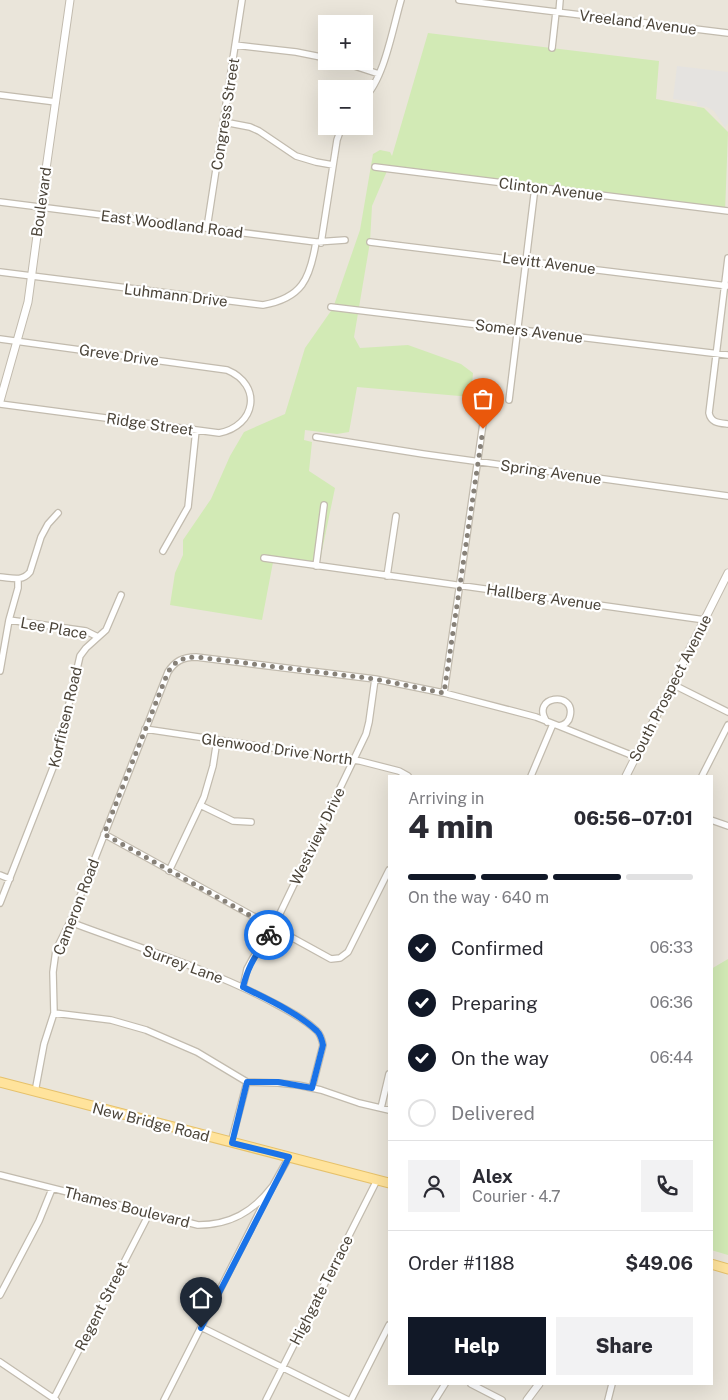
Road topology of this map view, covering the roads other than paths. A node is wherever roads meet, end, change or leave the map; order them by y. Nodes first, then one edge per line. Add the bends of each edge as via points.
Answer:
1 (70, 0) edge
2 (242, 0) edge
3 (401, 0) edge
4 (460, 0) edge
5 (560, 0) edge
6 (557, 12) junction
7 (728, 33) edge
8 (235, 45) junction
9 (552, 48) dead end
10 (318, 56) edge
11 (367, 70) edge
12 (379, 74) junction
13 (373, 88) edge
14 (0, 95) edge
15 (56, 102) junction
16 (224, 122) junction
17 (339, 135) edge
18 (334, 165) junction
19 (374, 168) dead end
20 (535, 187) junction
21 (0, 202) edge
22 (41, 207) junction
23 (728, 211) edge
24 (207, 228) junction
25 (345, 240) dead end
26 (370, 242) dead end
27 (319, 243) junction
28 (728, 258) edge
29 (526, 261) junction
30 (0, 272) edge
31 (32, 276) junction
32 (726, 286) edge
33 (331, 307) dead end
34 (518, 330) junction
35 (0, 339) edge
36 (18, 342) junction
37 (716, 354) junction
38 (728, 355) edge
39 (236, 374) joint
40 (487, 396) dead end
41 (509, 400) dead end
42 (0, 403) edge
43 (728, 424) edge
44 (196, 430) junction
45 (316, 437) dead end
46 (478, 462) junction
47 (728, 496) edge
48 (324, 505) dead end
49 (58, 513) dead end
50 (396, 516) dead end
51 (163, 551) dead end
52 (264, 558) dead end
53 (316, 566) junction
54 (728, 573) edge
55 (387, 576) junction
56 (0, 577) edge
57 (18, 579) junction
58 (461, 586) junction
59 (121, 595) dead end
60 (9, 620) junction
61 (705, 620) junction
62 (98, 638) junction
63 (0, 671) edge
64 (375, 679) junction
65 (672, 684) junction
66 (444, 693) junction
67 (728, 712) edge
68 (553, 724) junction
69 (728, 725) edge
70 (145, 729) junction
71 (217, 740) junction
72 (636, 757) junction
73 (354, 760) junction
74 (406, 775) edge
75 (531, 775) edge
76 (627, 775) edge
77 (703, 775) edge
78 (200, 805) junction
79 (713, 821) edge
80 (250, 822) dead end
81 (728, 826) edge
82 (104, 834) junction
83 (170, 871) junction
84 (388, 872) edge
85 (0, 875) edge
86 (10, 879) junction
87 (0, 903) edge
88 (70, 922) junction
89 (273, 928) junction
90 (243, 987) junction
91 (54, 1013) junction
92 (388, 1078) edge
93 (0, 1082) edge
94 (247, 1082) junction
95 (312, 1088) junction
96 (36, 1092) junction
97 (381, 1108) junction
98 (388, 1110) edge
99 (232, 1143) junction
100 (289, 1157) junction
101 (0, 1175) edge
102 (377, 1180) junction
103 (388, 1183) edge
104 (272, 1187) junction
105 (52, 1188) junction
106 (149, 1214) junction
107 (713, 1265) edge
108 (728, 1269) edge
109 (0, 1295) edge
110 (201, 1328) junction
111 (386, 1338) edge
112 (0, 1362) edge
113 (282, 1368) junction
114 (444, 1385) edge
115 (473, 1385) edge
116 (538, 1385) edge
117 (612, 1385) edge
118 (55, 1399) edge
119 (164, 1400) edge
120 (266, 1400) edge
121 (350, 1400) edge
122 (435, 1400) edge
123 (502, 1400) edge
124 (527, 1400) edge
125 (608, 1400) edge

1 - 15 street, Boulevard
2 - 8 street, Congress Street
3 - 12 street
4 - 6 street, Vreeland Avenue
5 - 6 street
6 - 7 street, Vreeland Avenue
6 - 9 street
8 - 10 street
8 - 16 street, Congress Street
11 - 12 street
12 - 13 street
14 - 15 street
15 - 22 street, Boulevard
16 - 18 street via 250,127 308,160
16 - 24 street, Congress Street
17 - 18 street, Luhmann Drive
18 - 27 street, Luhmann Drive
19 - 20 street, Clinton Avenue
20 - 23 street, Clinton Avenue
20 - 29 street
21 - 22 street, East Woodland Road
22 - 24 street, East Woodland Road
22 - 31 street, Boulevard
24 - 27 street, East Woodland Road
25 - 27 street, East Woodland Road
26 - 29 street, Levitt Avenue
27 - 31 street, Luhmann Drive via 312,268 298,289 282,300 263,305
28 - 32 street
29 - 32 street, Levitt Avenue
29 - 34 street
30 - 31 street, Luhmann Drive
31 - 36 street, Boulevard
32 - 37 street
33 - 34 street, Somers Avenue
34 - 37 street, Somers Avenue
34 - 41 street
35 - 36 street, Greve Drive
36 - 39 street, Greve Drive via 227,370
36 - 42 street, Boulevard
37 - 38 street, Somers Avenue
37 - 43 street via 709,413 717,423
39 - 44 street, Ridge Street via 249,389 246,418 229,432
40 - 46 street
42 - 44 street, Ridge Street
44 - 51 street via 188,508
45 - 46 street, Spring Avenue
46 - 47 street, Spring Avenue
46 - 58 street
48 - 53 street
49 - 57 street via 45,530 30,572 23,579
50 - 55 street
52 - 53 street, Hallberg Avenue
53 - 55 street, Hallberg Avenue
54 - 61 street, South Prospect Avenue
55 - 58 street, Hallberg Avenue
56 - 57 street
57 - 60 street
58 - 61 street, Hallberg Avenue
58 - 66 street
59 - 62 street, Korfitsen Road via 106,630
60 - 62 street, Lee Place via 86,631
60 - 63 street
61 - 65 street, South Prospect Avenue
62 - 86 street, Korfitsen Road via 80,656 76,665 56,760
64 - 66 street
64 - 70 street, Cameron Road via 184,658 168,672
64 - 73 street, Westview Drive via 369,722
65 - 67 street
65 - 72 street, South Prospect Avenue
66 - 68 street via 536,716
68 - 68 street via 543,714 545,705 561,699 569,705 571,714 567,722
68 - 72 street
68 - 75 street
69 - 77 street
70 - 71 street, Glenwood Drive North
70 - 82 street, Cameron Road
71 - 73 street, Glenwood Drive North
71 - 78 street via 209,782
72 - 76 street, South Prospect Avenue
73 - 74 street, Glenwood Drive North
73 - 89 street, Westview Drive
78 - 80 street via 233,821
78 - 83 street
79 - 81 street
82 - 83 street
82 - 88 street, Cameron Road
83 - 89 street
84 - 89 street via 345,956 337,959 326,957
85 - 86 street
86 - 87 street, Korfitsen Road
88 - 90 street, Surrey Lane
88 - 91 street, Cameron Road via 56,950
89 - 90 street, Westview Drive via 253,958
90 - 95 street, Surrey Lane via 294,1014 320,1035 323,1045
91 - 94 street via 111,1020 146,1030 197,1052
91 - 96 street, Cameron Road via 44,1044
92 - 97 street
93 - 96 main road, New Bridge Road
94 - 95 street via 278,1082
94 - 99 street
95 - 97 street
96 - 99 main road, New Bridge Road
97 - 98 street
99 - 100 main road, New Bridge Road
100 - 102 main road, New Bridge Road
100 - 104 street
101 - 105 street, Thames Boulevard
102 - 103 main road, New Bridge Road
102 - 113 street, Highgate Terrace
104 - 106 street, Thames Boulevard via 248,1212 221,1223 188,1224
104 - 110 street
105 - 106 street, Thames Boulevard
105 - 109 street via 39,1222
106 - 118 street, Regent Street
107 - 108 main road
110 - 113 street
110 - 119 street
111 - 121 street
112 - 118 street
113 - 120 street, Highgate Terrace
113 - 121 street
114 - 122 street
115 - 123 street
116 - 124 street
117 - 125 street

